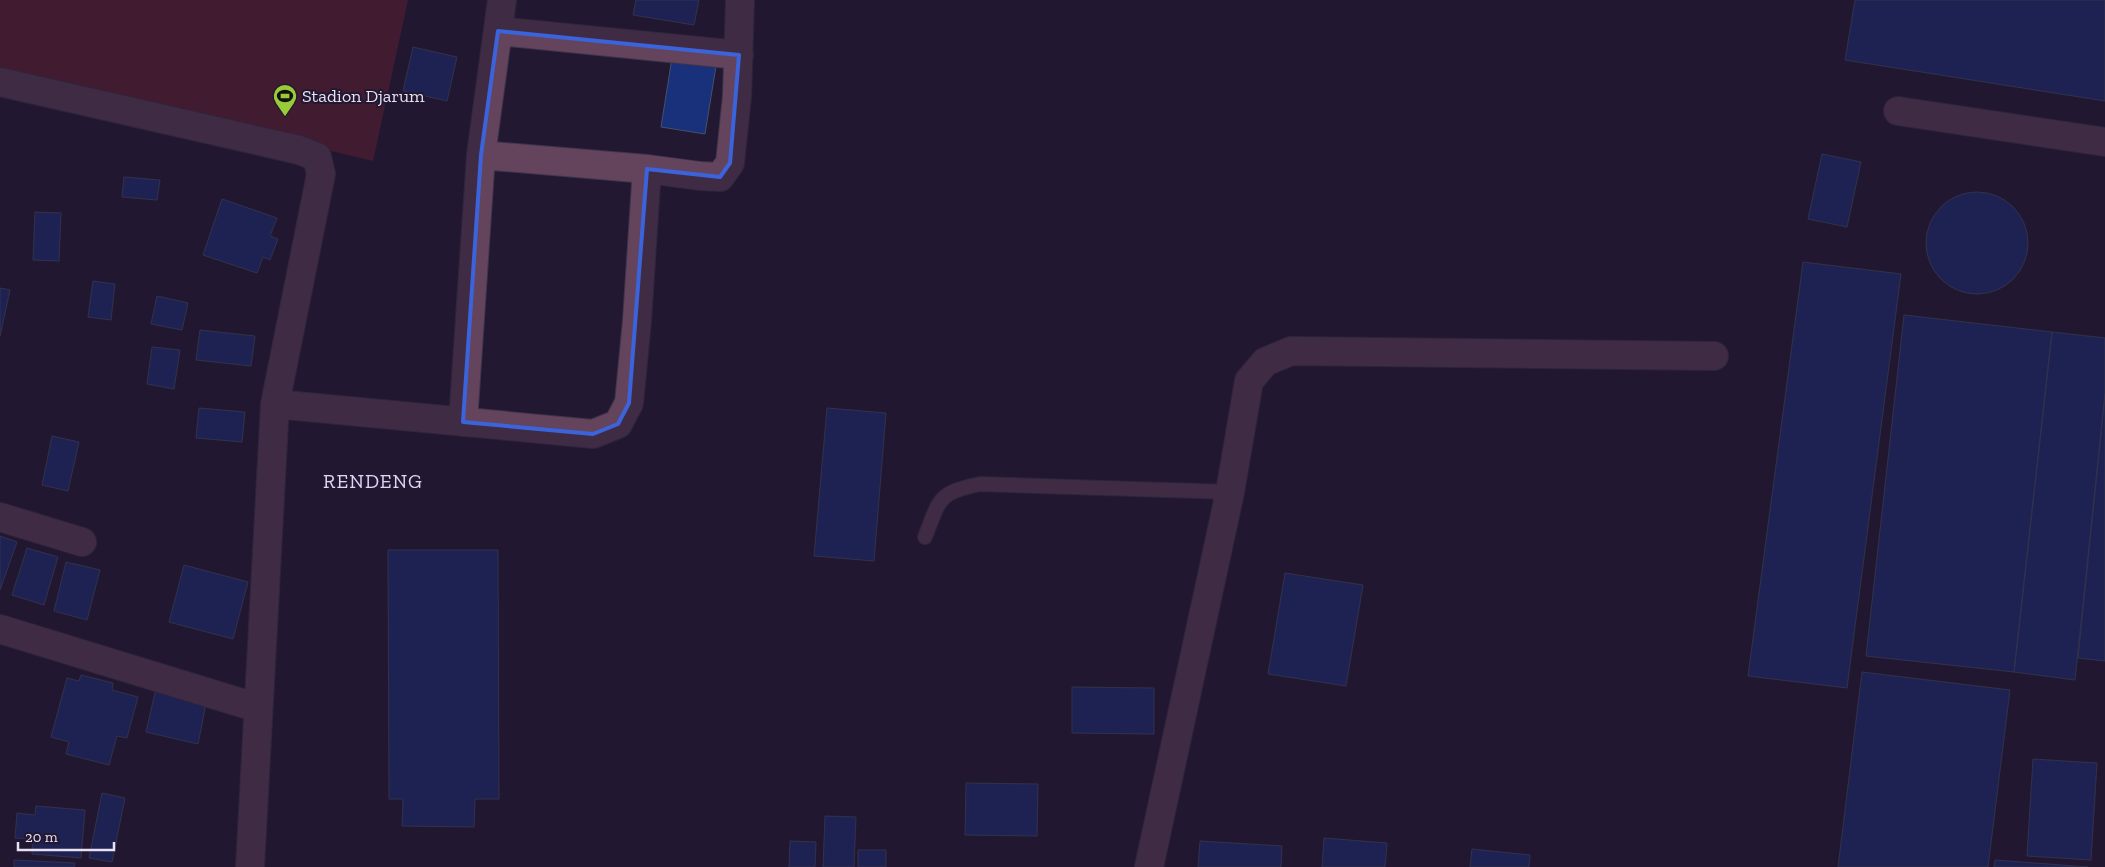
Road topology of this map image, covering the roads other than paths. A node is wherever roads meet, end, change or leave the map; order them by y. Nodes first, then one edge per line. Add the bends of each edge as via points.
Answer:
1 (502, 0) edge
2 (740, 0) edge
3 (498, 31) junction
4 (739, 55) junction
5 (0, 82) edge
6 (1898, 111) dead end
7 (2105, 142) edge
8 (481, 155) junction
9 (647, 169) junction
10 (1714, 356) dead end
11 (275, 404) junction
12 (463, 422) junction
13 (1230, 492) junction
14 (0, 517) edge
15 (925, 537) dead end
16 (82, 542) dead end
17 (0, 629) edge
18 (258, 708) junction
19 (250, 867) edge
20 (1149, 867) edge

1 - 3 street
2 - 4 street
3 - 4 street
3 - 8 street
4 - 9 street via 730,163 720,177
5 - 11 street via 299,150 317,157 321,174
6 - 7 street
8 - 9 street
8 - 12 street
9 - 12 street via 629,403 618,424 593,434
10 - 13 street via 1291,351 1265,362 1249,381
11 - 12 street
11 - 18 street
13 - 15 lane via 980,484 954,490 940,501
13 - 20 street
14 - 16 street
17 - 18 street
18 - 19 street

